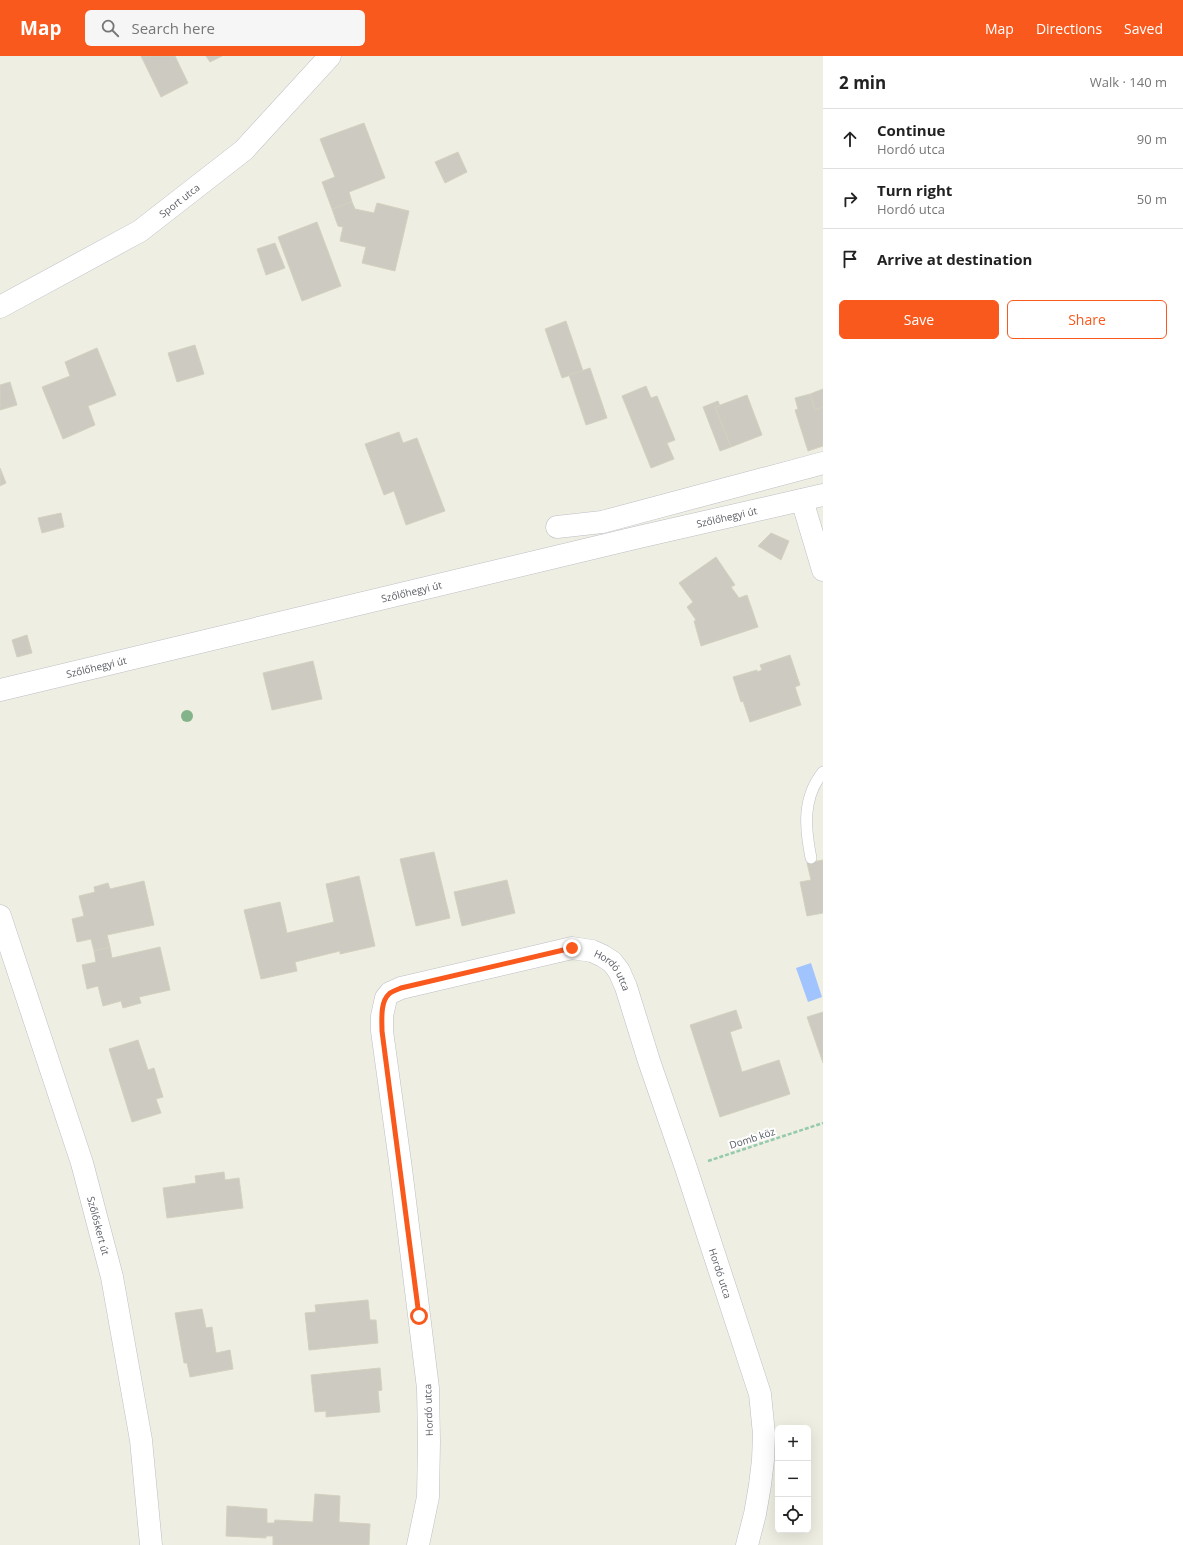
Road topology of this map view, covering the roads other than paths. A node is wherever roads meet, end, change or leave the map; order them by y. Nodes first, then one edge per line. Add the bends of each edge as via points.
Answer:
1 (330, 56) edge
2 (0, 308) edge
3 (823, 463) edge
4 (823, 495) edge
5 (802, 500) junction
6 (557, 527) dead end
7 (823, 570) edge
8 (0, 690) edge
9 (823, 772) edge
10 (811, 858) dead end
11 (0, 916) edge
12 (7, 959) edge
13 (151, 1545) edge
14 (418, 1545) edge
15 (747, 1545) edge

1 - 2 street, Sport utca via 244,150 140,231
3 - 6 street via 602,522
4 - 5 street, Szőlőhegyi út
5 - 7 street
5 - 8 street, Szőlőhegyi út
9 - 10 lane via 813,788 806,813
11 - 12 street, Szőlőskert út
12 - 13 street, Szőlőskert út via 82,1163 112,1277 141,1440
14 - 15 street, Hordó utca via 428,1497 428,1388 382,1031 386,998 401,988 564,949 581,948 612,962 626,987 760,1394 764,1434 763,1460 755,1514

